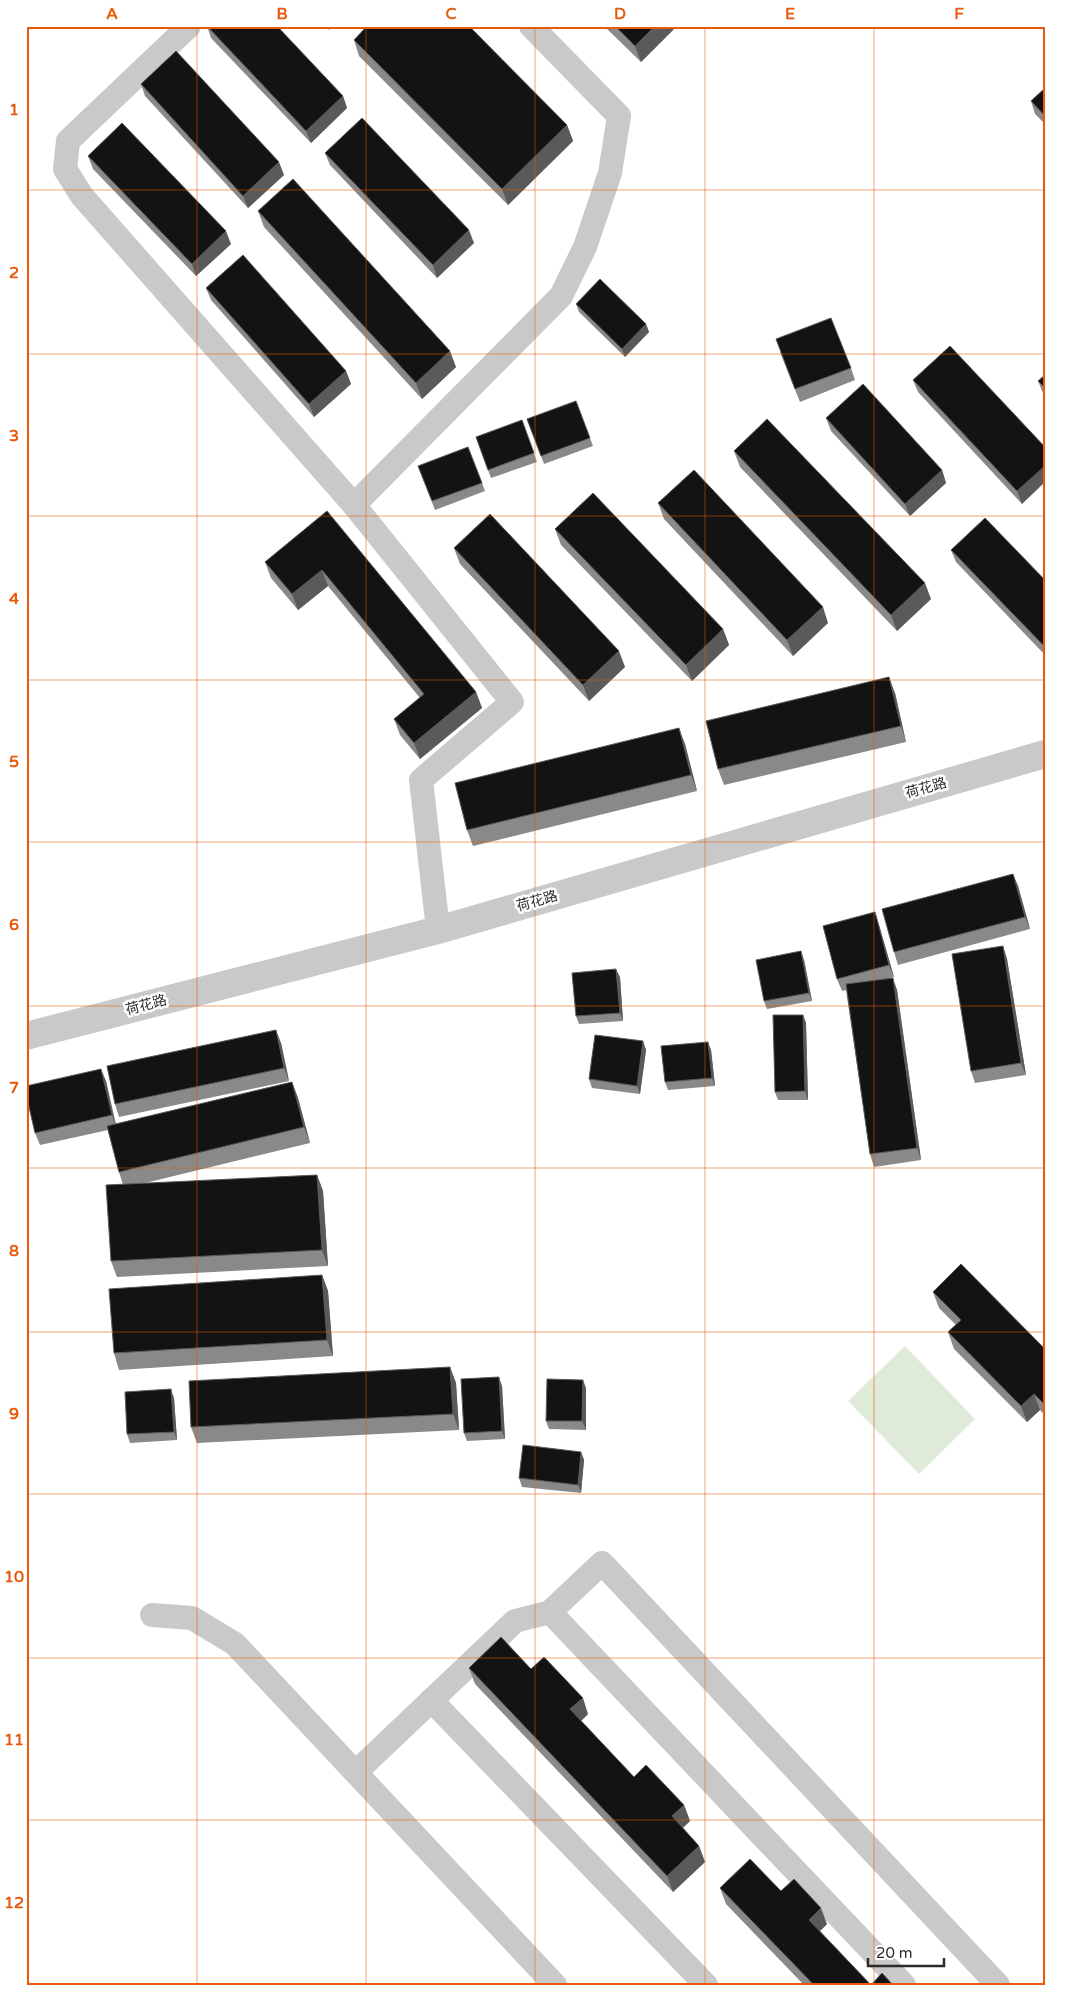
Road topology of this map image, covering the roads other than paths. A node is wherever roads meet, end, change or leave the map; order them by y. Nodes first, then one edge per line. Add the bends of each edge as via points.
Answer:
1 (189, 26) edge
2 (531, 26) edge
3 (354, 505) junction
4 (1045, 754) edge
5 (438, 930) junction
6 (26, 1036) edge
7 (550, 1612) junction
8 (152, 1615) dead end
9 (431, 1700) junction
10 (356, 1772) junction
11 (555, 1985) edge
12 (706, 1985) edge
13 (904, 1985) edge
14 (998, 1985) edge

1 - 3 street via 68,141 65,169 82,196
2 - 3 street via 619,116 610,173 585,247 561,296
3 - 5 street via 512,702 421,780
4 - 5 street, 荷花路
5 - 6 street, 荷花路
7 - 9 street via 515,1621
7 - 13 street
7 - 14 street via 602,1563
8 - 10 street via 192,1618 236,1644
9 - 10 street
9 - 12 street
10 - 11 street

